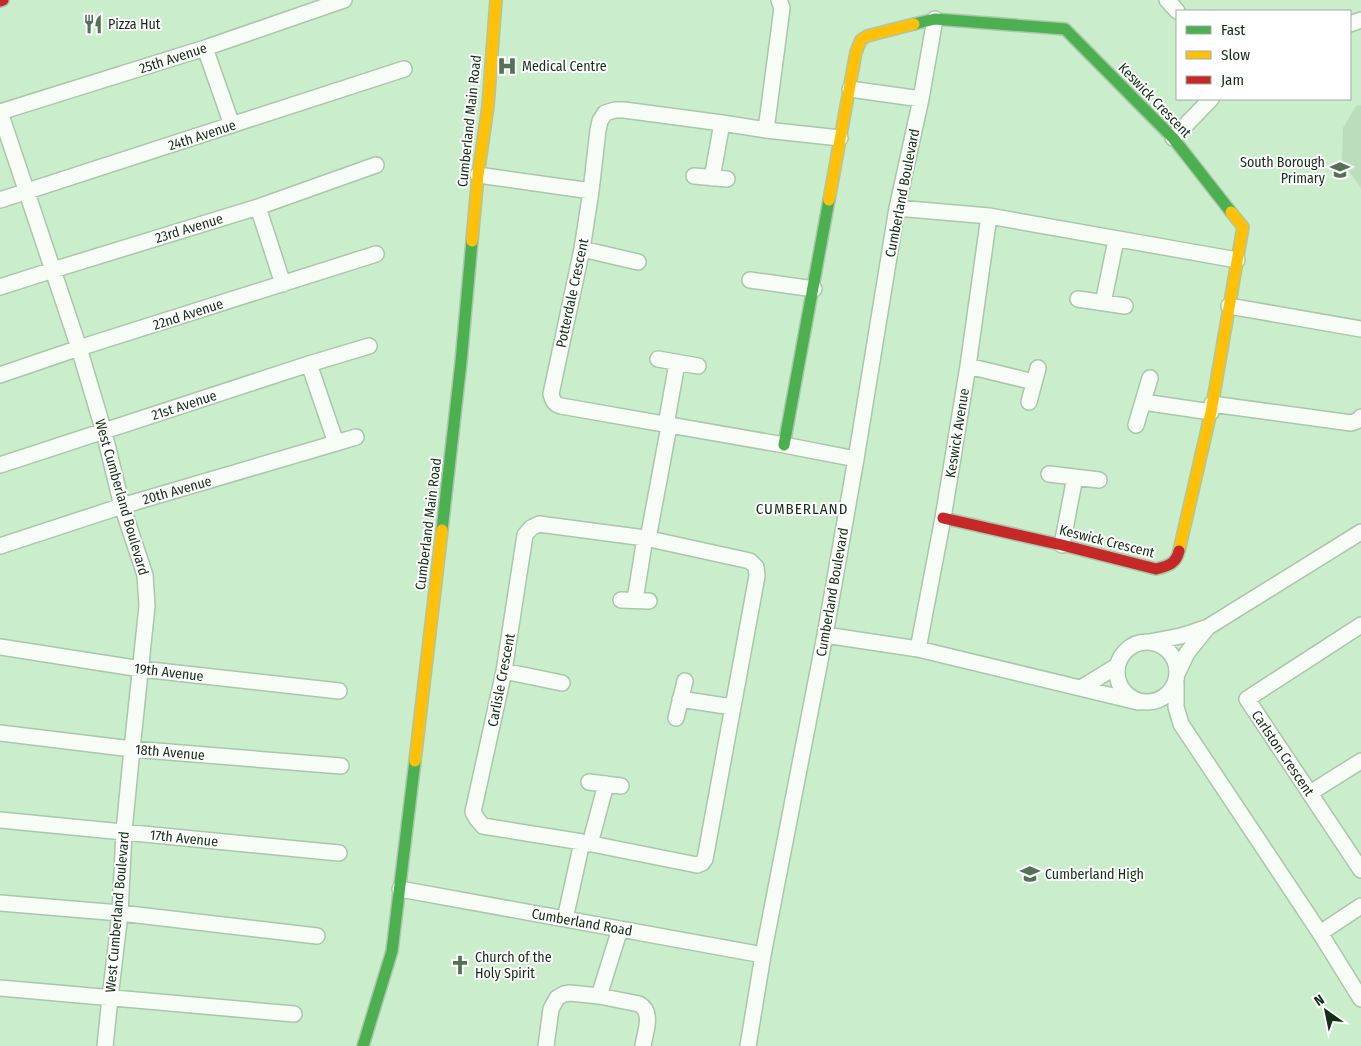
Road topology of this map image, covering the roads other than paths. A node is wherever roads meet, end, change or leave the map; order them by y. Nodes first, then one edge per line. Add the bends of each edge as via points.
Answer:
1 (344, 0) edge
2 (496, 0) edge
3 (779, 0) edge
4 (1167, 0) edge
5 (1176, 10) edge
6 (935, 19) junction
7 (205, 48) junction
8 (404, 69) dead end
9 (850, 89) junction
10 (920, 99) junction
11 (1210, 100) edge
12 (0, 112) edge
13 (722, 122) junction
14 (232, 125) junction
15 (766, 130) junction
16 (840, 138) junction
17 (1173, 138) junction
18 (376, 165) dead end
19 (478, 175) junction
20 (694, 176) dead end
21 (591, 191) junction
22 (27, 192) junction
23 (0, 200) edge
24 (258, 207) junction
25 (898, 208) junction
26 (989, 216) junction
27 (1116, 240) junction
28 (582, 249) junction
29 (376, 254) dead end
30 (1237, 260) junction
31 (638, 262) dead end
32 (53, 270) junction
33 (750, 280) dead end
34 (283, 284) junction
35 (0, 288) edge
36 (814, 289) junction
37 (1078, 299) dead end
38 (1103, 303) junction
39 (1125, 306) dead end
40 (1230, 306) junction
41 (1361, 328) edge
42 (369, 346) dead end
43 (79, 348) junction
44 (658, 359) dead end
45 (677, 363) junction
46 (309, 364) junction
47 (698, 366) dead end
48 (968, 366) junction
49 (0, 375) edge
50 (1150, 378) dead end
51 (1029, 402) dead end
52 (1143, 402) junction
53 (1211, 408) junction
54 (1361, 417) edge
55 (667, 425) junction
56 (1136, 425) dead end
57 (104, 432) junction
58 (356, 436) dead end
59 (336, 443) junction
60 (784, 445) junction
61 (856, 460) junction
62 (0, 464) edge
63 (1049, 474) dead end
64 (1075, 477) junction
65 (1099, 480) dead end
66 (122, 506) junction
67 (943, 518) junction
68 (1361, 532) edge
69 (647, 539) junction
70 (1062, 545) junction
71 (0, 546) edge
72 (635, 600) dead end
73 (1361, 625) edge
74 (1208, 627) junction
75 (825, 635) junction
76 (1149, 642) junction
77 (0, 647) edge
78 (918, 649) junction
79 (1117, 666) junction
80 (141, 669) junction
81 (504, 671) junction
82 (1177, 678) junction
83 (685, 682) dead end
84 (563, 683) dead end
85 (1081, 688) junction
86 (339, 691) dead end
87 (680, 699) junction
88 (1144, 702) junction
89 (732, 707) junction
90 (676, 718) dead end
91 (1181, 724) junction
92 (0, 733) edge
93 (132, 749) junction
94 (1361, 761) edge
95 (341, 766) dead end
96 (589, 782) dead end
97 (1310, 793) junction
98 (0, 820) edge
99 (124, 831) junction
100 (586, 843) junction
101 (339, 853) dead end
102 (1361, 870) edge
103 (400, 889) junction
104 (0, 903) edge
105 (1361, 906) edge
106 (120, 913) junction
107 (565, 919) junction
108 (620, 929) junction
109 (1320, 933) junction
110 (317, 936) dead end
111 (764, 954) junction
112 (0, 988) edge
113 (599, 996) junction
114 (110, 998) junction
115 (1361, 999) edge
116 (294, 1014) dead end
117 (105, 1046) edge
118 (362, 1046) edge
119 (546, 1046) edge
120 (643, 1046) edge
121 (748, 1046) edge

1 - 7 street, 25th Avenue
2 - 19 street, Cumberland Main Road via 488,106
3 - 15 street via 782,8
4 - 5 street
6 - 9 street, Keswick Crescent via 861,40
6 - 10 street, Cumberland Boulevard
6 - 17 street, Keswick Crescent via 1064,29
7 - 12 street, 25th Avenue
7 - 14 street
8 - 14 street, 24th Avenue
9 - 10 street
9 - 16 street, Keswick Crescent
10 - 25 street, Cumberland Boulevard
11 - 17 street
12 - 22 street, West Cumberland Boulevard
13 - 15 street, Potterdale Crescent
13 - 20 street via 719,178
13 - 21 street, Potterdale Crescent via 624,110 605,113 598,130
14 - 22 street, 24th Avenue
15 - 16 street, Potterdale Crescent
16 - 36 street, Keswick Crescent
17 - 30 street, Keswick Crescent via 1243,227
18 - 24 street, 23rd Avenue
19 - 21 street
19 - 103 street, Cumberland Main Road via 461,362
21 - 28 street, Potterdale Crescent
22 - 23 street, 24th Avenue
22 - 32 street, West Cumberland Boulevard
24 - 32 street, 23rd Avenue
24 - 34 street
25 - 26 street
25 - 61 street, Cumberland Boulevard
26 - 27 street
26 - 48 street, Keswick Avenue
27 - 30 street
27 - 38 street
28 - 31 street
28 - 55 street, Potterdale Crescent via 551,394 553,401 556,405
29 - 34 street, 22nd Avenue
30 - 40 street, Keswick Crescent
32 - 35 street, 23rd Avenue
32 - 43 street, West Cumberland Boulevard
33 - 36 street
34 - 43 street, 22nd Avenue
36 - 60 street, Keswick Crescent
37 - 38 street
38 - 39 street
40 - 41 street
40 - 53 street, Keswick Crescent
42 - 46 street, 21st Avenue
43 - 49 street, 22nd Avenue
43 - 57 street, West Cumberland Boulevard
44 - 45 street
45 - 47 street
45 - 55 street
46 - 57 street, 21st Avenue
46 - 59 street
48 - 51 street via 1036,375
48 - 67 street, Keswick Avenue
50 - 52 street
52 - 53 street
52 - 56 street
53 - 54 street via 1351,424
53 - 70 street, Keswick Crescent via 1178,557 1169,566 1156,569
55 - 60 street, Potterdale Crescent
55 - 69 street
57 - 62 street, 21st Avenue
57 - 66 street, West Cumberland Boulevard
58 - 59 street, 20th Avenue
59 - 66 street, 20th Avenue
60 - 61 street, Potterdale Crescent
61 - 75 street, Cumberland Boulevard
63 - 64 street
64 - 65 street
64 - 70 street
66 - 71 street, 20th Avenue
66 - 80 street, West Cumberland Boulevard via 145,575 147,606
67 - 70 street, Keswick Crescent
67 - 78 street, Keswick Avenue
68 - 74 street
69 - 72 street
69 - 81 street, Carlisle Crescent via 539,524 531,528 525,535
69 - 89 street, Carlisle Crescent via 750,561 756,567 757,576
73 - 97 street, Carlston Crescent via 1247,699
74 - 76 street
74 - 82 street via 1187,653
75 - 78 street
75 - 111 street, Cumberland Boulevard
76 - 79 street via 1129,648
76 - 82 street via 1169,651 1175,661
77 - 80 street, 19th Avenue
78 - 85 street
79 - 85 street
79 - 88 street via 1121,688 1128,696
80 - 86 street, 19th Avenue
80 - 93 street, West Cumberland Boulevard
81 - 84 street
81 - 100 street, Carlisle Crescent via 473,812 483,826
82 - 88 street via 1169,693 1160,700
82 - 91 street via 1176,706
83 - 87 street
85 - 88 street
87 - 89 street
87 - 90 street
88 - 91 street via 1166,712
89 - 100 street, Carlisle Crescent via 702,863 697,865
91 - 109 street
92 - 93 street, 18th Avenue
93 - 95 street, 18th Avenue
93 - 99 street, West Cumberland Boulevard
94 - 97 street
96 - 100 street via 614,785
97 - 102 street, Carlston Crescent
98 - 99 street, 17th Avenue
99 - 101 street, 17th Avenue
99 - 106 street, West Cumberland Boulevard
100 - 107 street
103 - 107 street, Cumberland Road
103 - 118 street, Cumberland Main Road via 392,951
104 - 106 street
105 - 109 street
106 - 110 street
106 - 114 street, West Cumberland Boulevard
107 - 108 street, Cumberland Road
108 - 111 street, Cumberland Road
108 - 113 street
109 - 115 street
111 - 121 street, Cumberland Boulevard
112 - 114 street
113 - 119 street via 570,993 557,998 551,1010
113 - 120 street via 639,1004 647,1010
114 - 116 street
114 - 117 street, West Cumberland Boulevard

